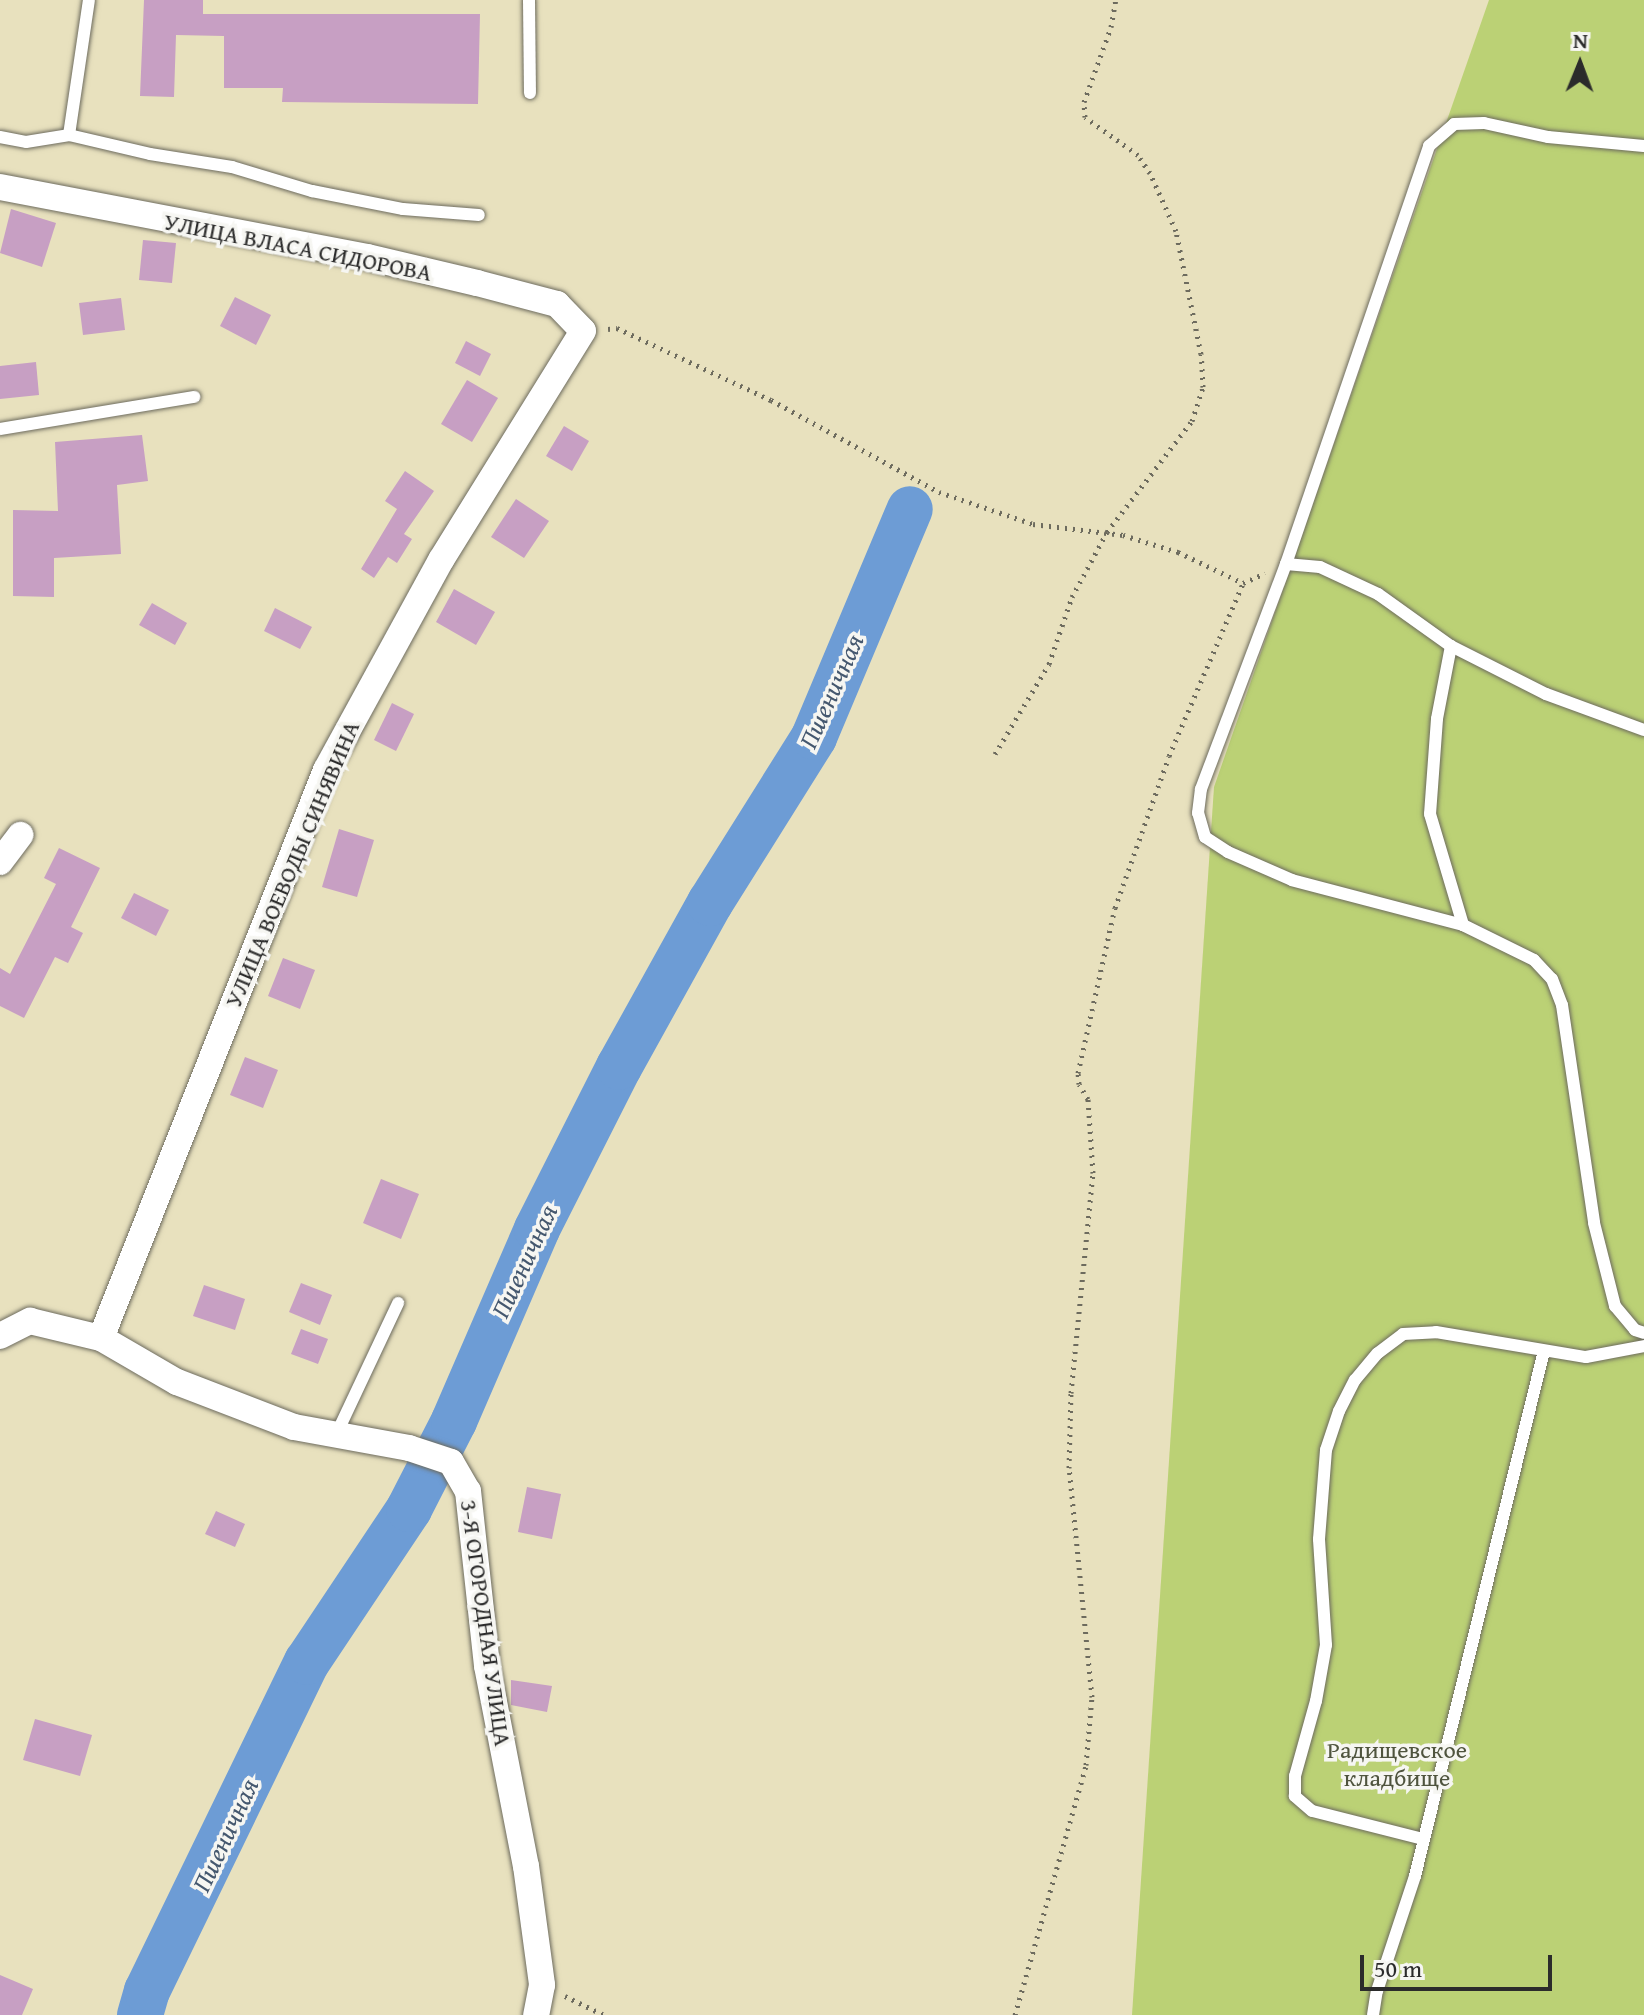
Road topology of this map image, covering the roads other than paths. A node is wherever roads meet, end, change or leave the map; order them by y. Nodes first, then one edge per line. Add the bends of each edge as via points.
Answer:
1 (89, 0) edge
2 (529, 0) edge
3 (530, 93) dead end
4 (69, 135) junction
5 (0, 137) edge
6 (1644, 146) edge
7 (0, 187) edge
8 (479, 215) dead end
9 (583, 331) joint
10 (194, 397) dead end
11 (0, 429) edge
12 (1286, 564) junction
13 (1451, 646) junction
14 (1644, 730) edge
15 (20, 835) dead end
16 (0, 862) edge
17 (1463, 925) junction
18 (398, 1303) dead end
19 (1644, 1333) edge
20 (0, 1336) edge
21 (101, 1338) junction
22 (1644, 1346) edge
23 (1544, 1351) junction
24 (336, 1435) junction
25 (1423, 1839) junction
26 (536, 2015) edge
27 (1373, 2015) edge

1 - 4 lane
2 - 3 lane
4 - 5 lane via 26,142
4 - 8 lane via 232,167 312,191 403,209
6 - 12 lane via 1548,137 1484,123 1454,124 1429,146
7 - 9 street, УЛИЦА ВЛАСА СИДОРОВА via 477,283 557,304
9 - 21 street, УЛИЦА ВОЕВОДЫ СИНЯВИНА via 441,560 326,770
10 - 11 lane
12 - 13 lane via 1320,567 1378,594
12 - 17 lane via 1201,789 1198,813 1205,837 1292,880
13 - 14 lane via 1546,694
13 - 17 lane via 1437,719 1430,814
15 - 16 street
17 - 19 lane via 1534,960 1552,979 1562,1005 1594,1223 1615,1306
18 - 24 lane
20 - 21 street, 3-Я ОГОРОДНАЯ УЛИЦА via 30,1321
21 - 24 street, 3-Я ОГОРОДНАЯ УЛИЦА via 177,1382 294,1427
22 - 23 lane via 1586,1357
23 - 25 lane
23 - 25 lane via 1436,1332 1403,1334 1355,1380 1326,1450 1319,1539 1326,1645 1295,1776 1295,1796 1312,1811
24 - 26 street, 3-Я ОГОРОДНАЯ УЛИЦА via 409,1448 451,1462 468,1491 487,1666 526,1866 542,1985
25 - 27 lane

